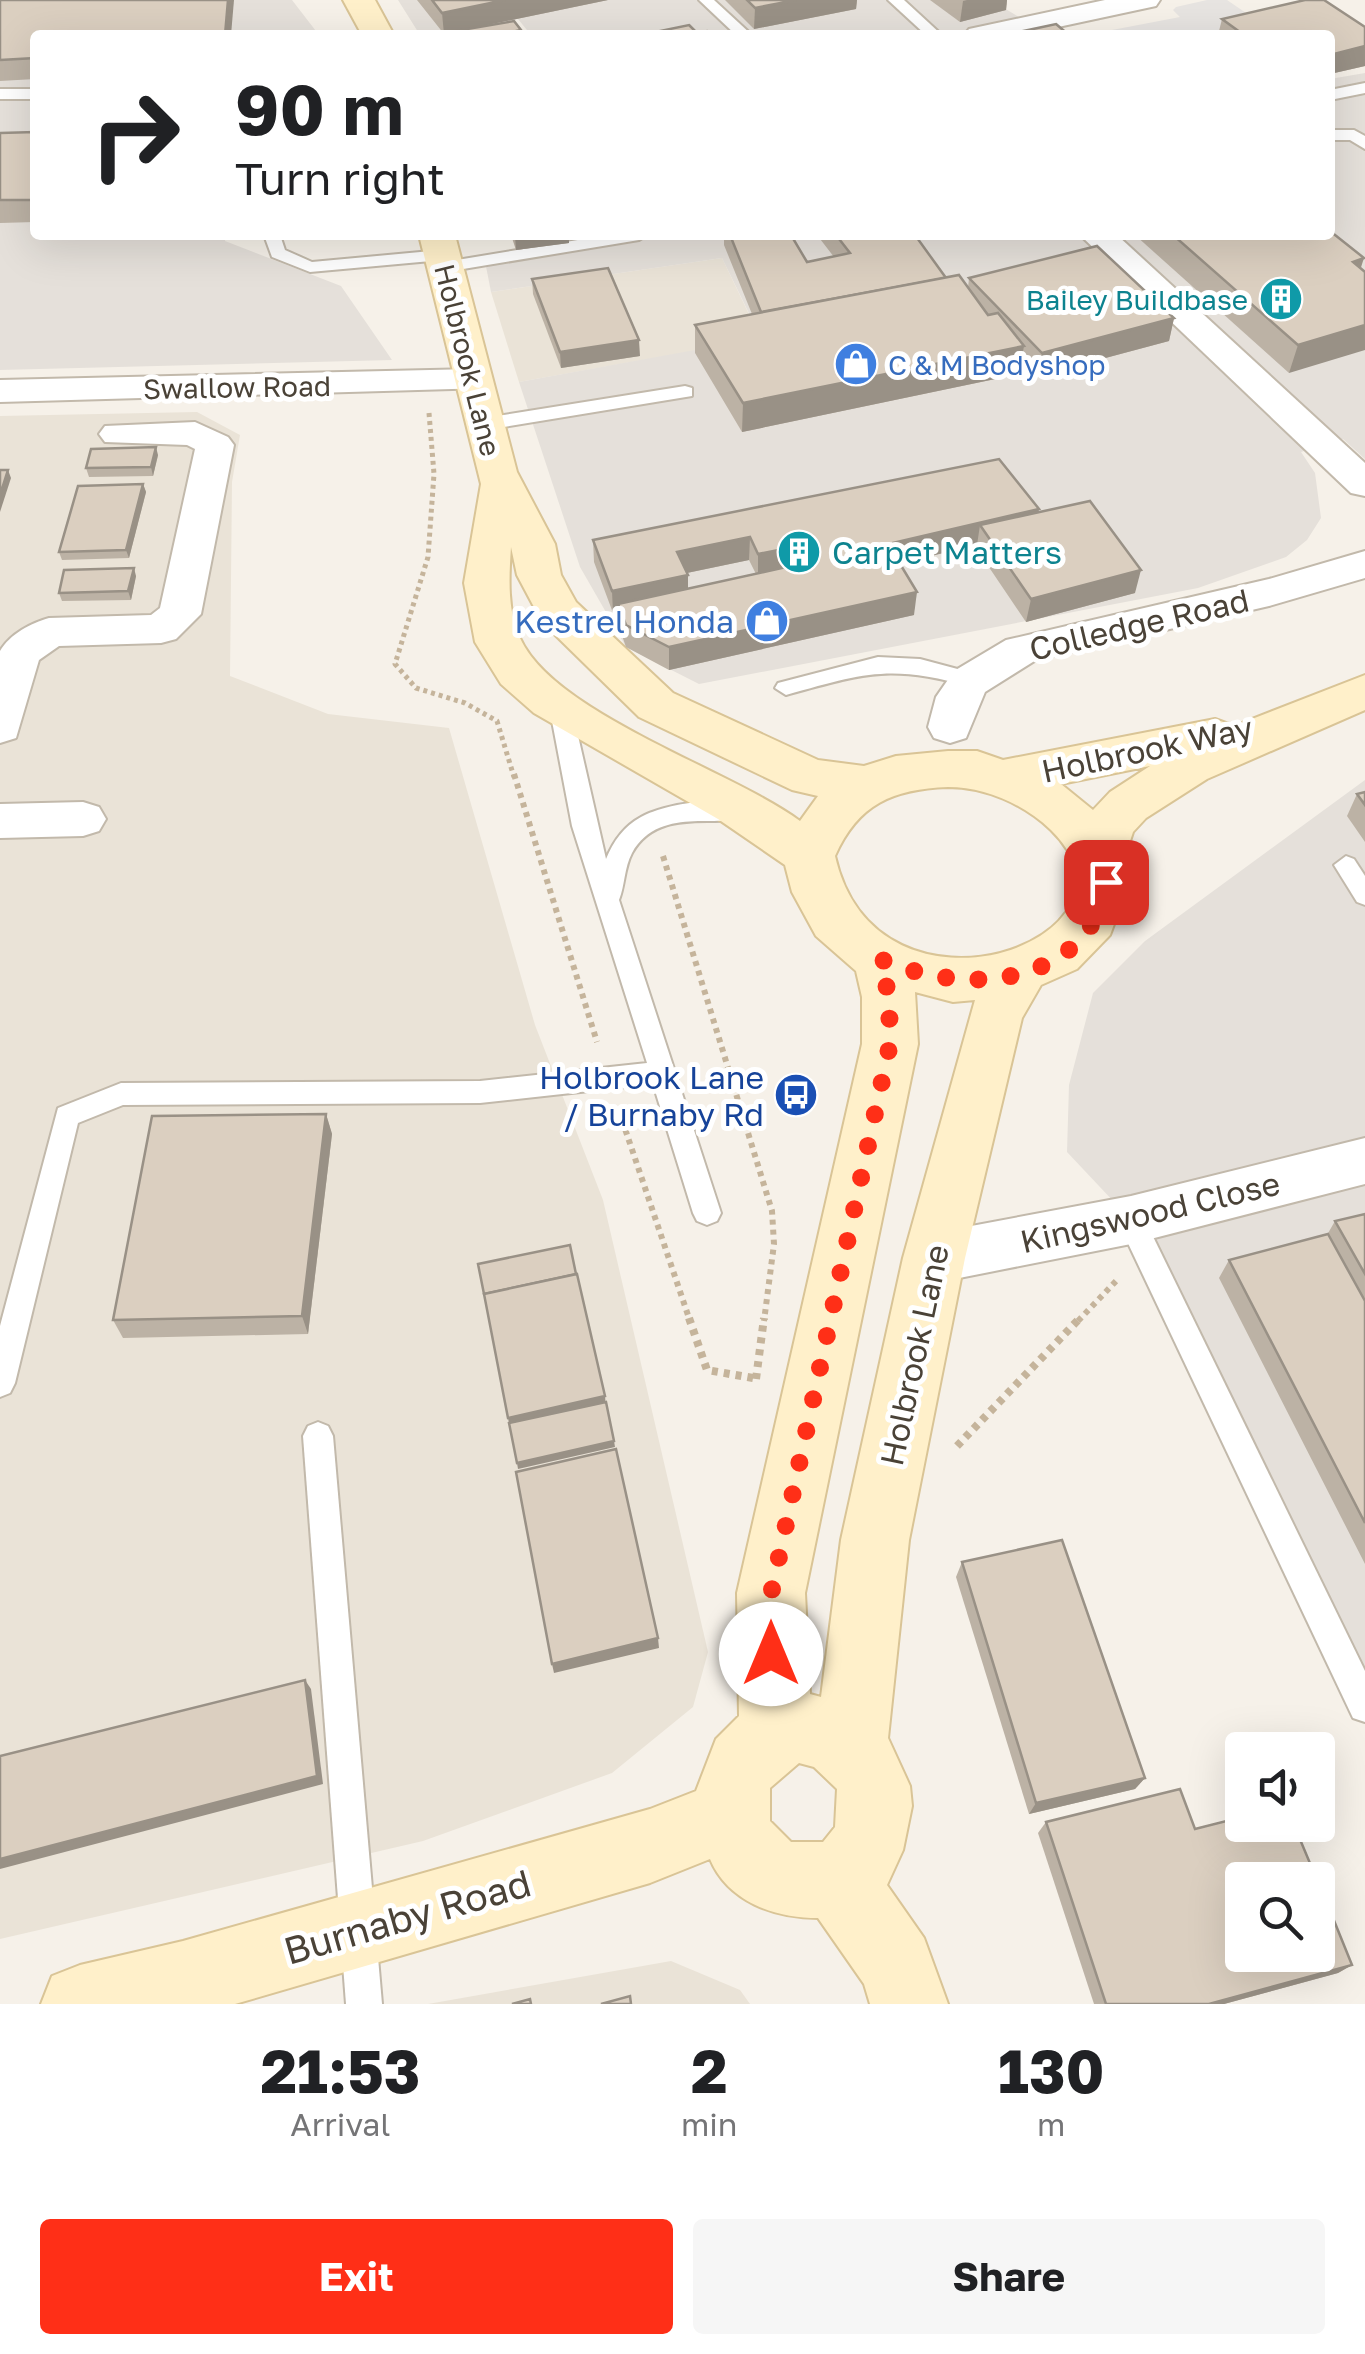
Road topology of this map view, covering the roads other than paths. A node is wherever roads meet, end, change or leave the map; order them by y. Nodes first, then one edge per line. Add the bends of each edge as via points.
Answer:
1 (359, 0) edge
2 (706, 0) edge
3 (895, 0) edge
4 (1146, 0) edge
5 (375, 30) edge
6 (739, 30) edge
7 (929, 30) edge
8 (1003, 30) edge
9 (1365, 88) edge
10 (0, 94) edge
11 (30, 94) edge
12 (1335, 95) edge
13 (1335, 135) edge
14 (1365, 144) edge
15 (274, 240) edge
16 (583, 240) edge
17 (1102, 240) edge
18 (441, 253) edge
19 (474, 380) junction
20 (0, 390) edge
21 (686, 392) dead end
22 (485, 424) junction
23 (118, 434) dead end
24 (1365, 484) edge
25 (501, 485) junction
26 (1365, 564) edge
27 (972, 680) junction
28 (786, 688) dead end
29 (1365, 691) edge
30 (560, 705) junction
31 (1286, 721) junction
32 (0, 727) edge
33 (950, 727) junction
34 (922, 770) junction
35 (992, 773) junction
36 (866, 784) junction
37 (754, 816) junction
38 (82, 819) dead end
39 (0, 821) edge
40 (1102, 852) junction
41 (808, 856) junction
42 (1346, 865) dead end
43 (1365, 896) edge
44 (610, 904) junction
45 (880, 959) junction
46 (1020, 974) junction
47 (662, 1072) junction
48 (1365, 1162) edge
49 (707, 1213) dead end
50 (1131, 1220) junction
51 (934, 1258) junction
52 (0, 1383) edge
53 (318, 1436) dead end
54 (1365, 1706) edge
55 (775, 1732) junction
56 (851, 1747) junction
57 (731, 1814) junction
58 (836, 1878) junction
59 (355, 1932) junction
60 (80, 2004) edge
61 (364, 2004) edge
62 (909, 2004) edge

1 - 5 main road
2 - 6 lane
3 - 7 lane
4 - 8 street
9 - 12 lane
10 - 11 lane
13 - 14 lane
15 - 18 lane via 278,253 310,267
16 - 18 lane
17 - 24 street
18 - 19 main road, Holbrook Lane
19 - 20 street, Swallow Road
19 - 22 main road, Holbrook Lane
21 - 22 lane
22 - 25 main road, Holbrook Lane
23 - 32 street via 195,433 215,444 180,614 161,629 49,632 20,653
25 - 30 main road, Holbrook Lane via 487,550 490,618 500,646 529,682
25 - 36 main road, Holbrook Lane via 558,611 656,705 810,778
26 - 27 street, Colledge Road via 1032,646
27 - 28 lane via 898,661
27 - 33 street via 951,708
29 - 31 main road, Holbrook Way
30 - 37 main road, Holbrook Lane
30 - 44 lane, Holbrook Lane via 584,826
31 - 35 main road, Holbrook Way
31 - 40 main road, Holbrook Way via 1145,792 1111,822
33 - 34 street
33 - 35 street via 960,750
34 - 35 main road
34 - 36 main road
35 - 40 main road via 1062,807
36 - 41 main road via 836,802
37 - 41 main road, Holbrook Lane
37 - 44 lane, Holbrook Lane via 706,810 651,820 617,856
38 - 39 street
40 - 46 main road via 1106,882 1086,934
41 - 45 main road via 826,914
42 - 43 lane
44 - 47 lane, Holbrook Lane
45 - 46 main road via 916,975 954,980
45 - 55 main road via 890,1044 771,1594
46 - 51 main road, Holbrook Lane via 995,1016
47 - 49 lane, Holbrook Lane
47 - 52 lane via 480,1092 121,1094 67,1116
48 - 50 street, Kingswood Close
50 - 51 street, Kingswood Close
50 - 54 lane
51 - 56 main road, Holbrook Lane via 875,1540
53 - 59 lane
55 - 56 main road via 822,1730
55 - 57 main road via 736,1770
56 - 58 main road via 867,1767 877,1799 875,1828 862,1857
57 - 58 main road via 740,1843 761,1868 803,1884
57 - 59 main road, Burnaby Road via 650,1846
58 - 62 main road via 897,1965
59 - 60 main road, Burnaby Road
59 - 61 lane

